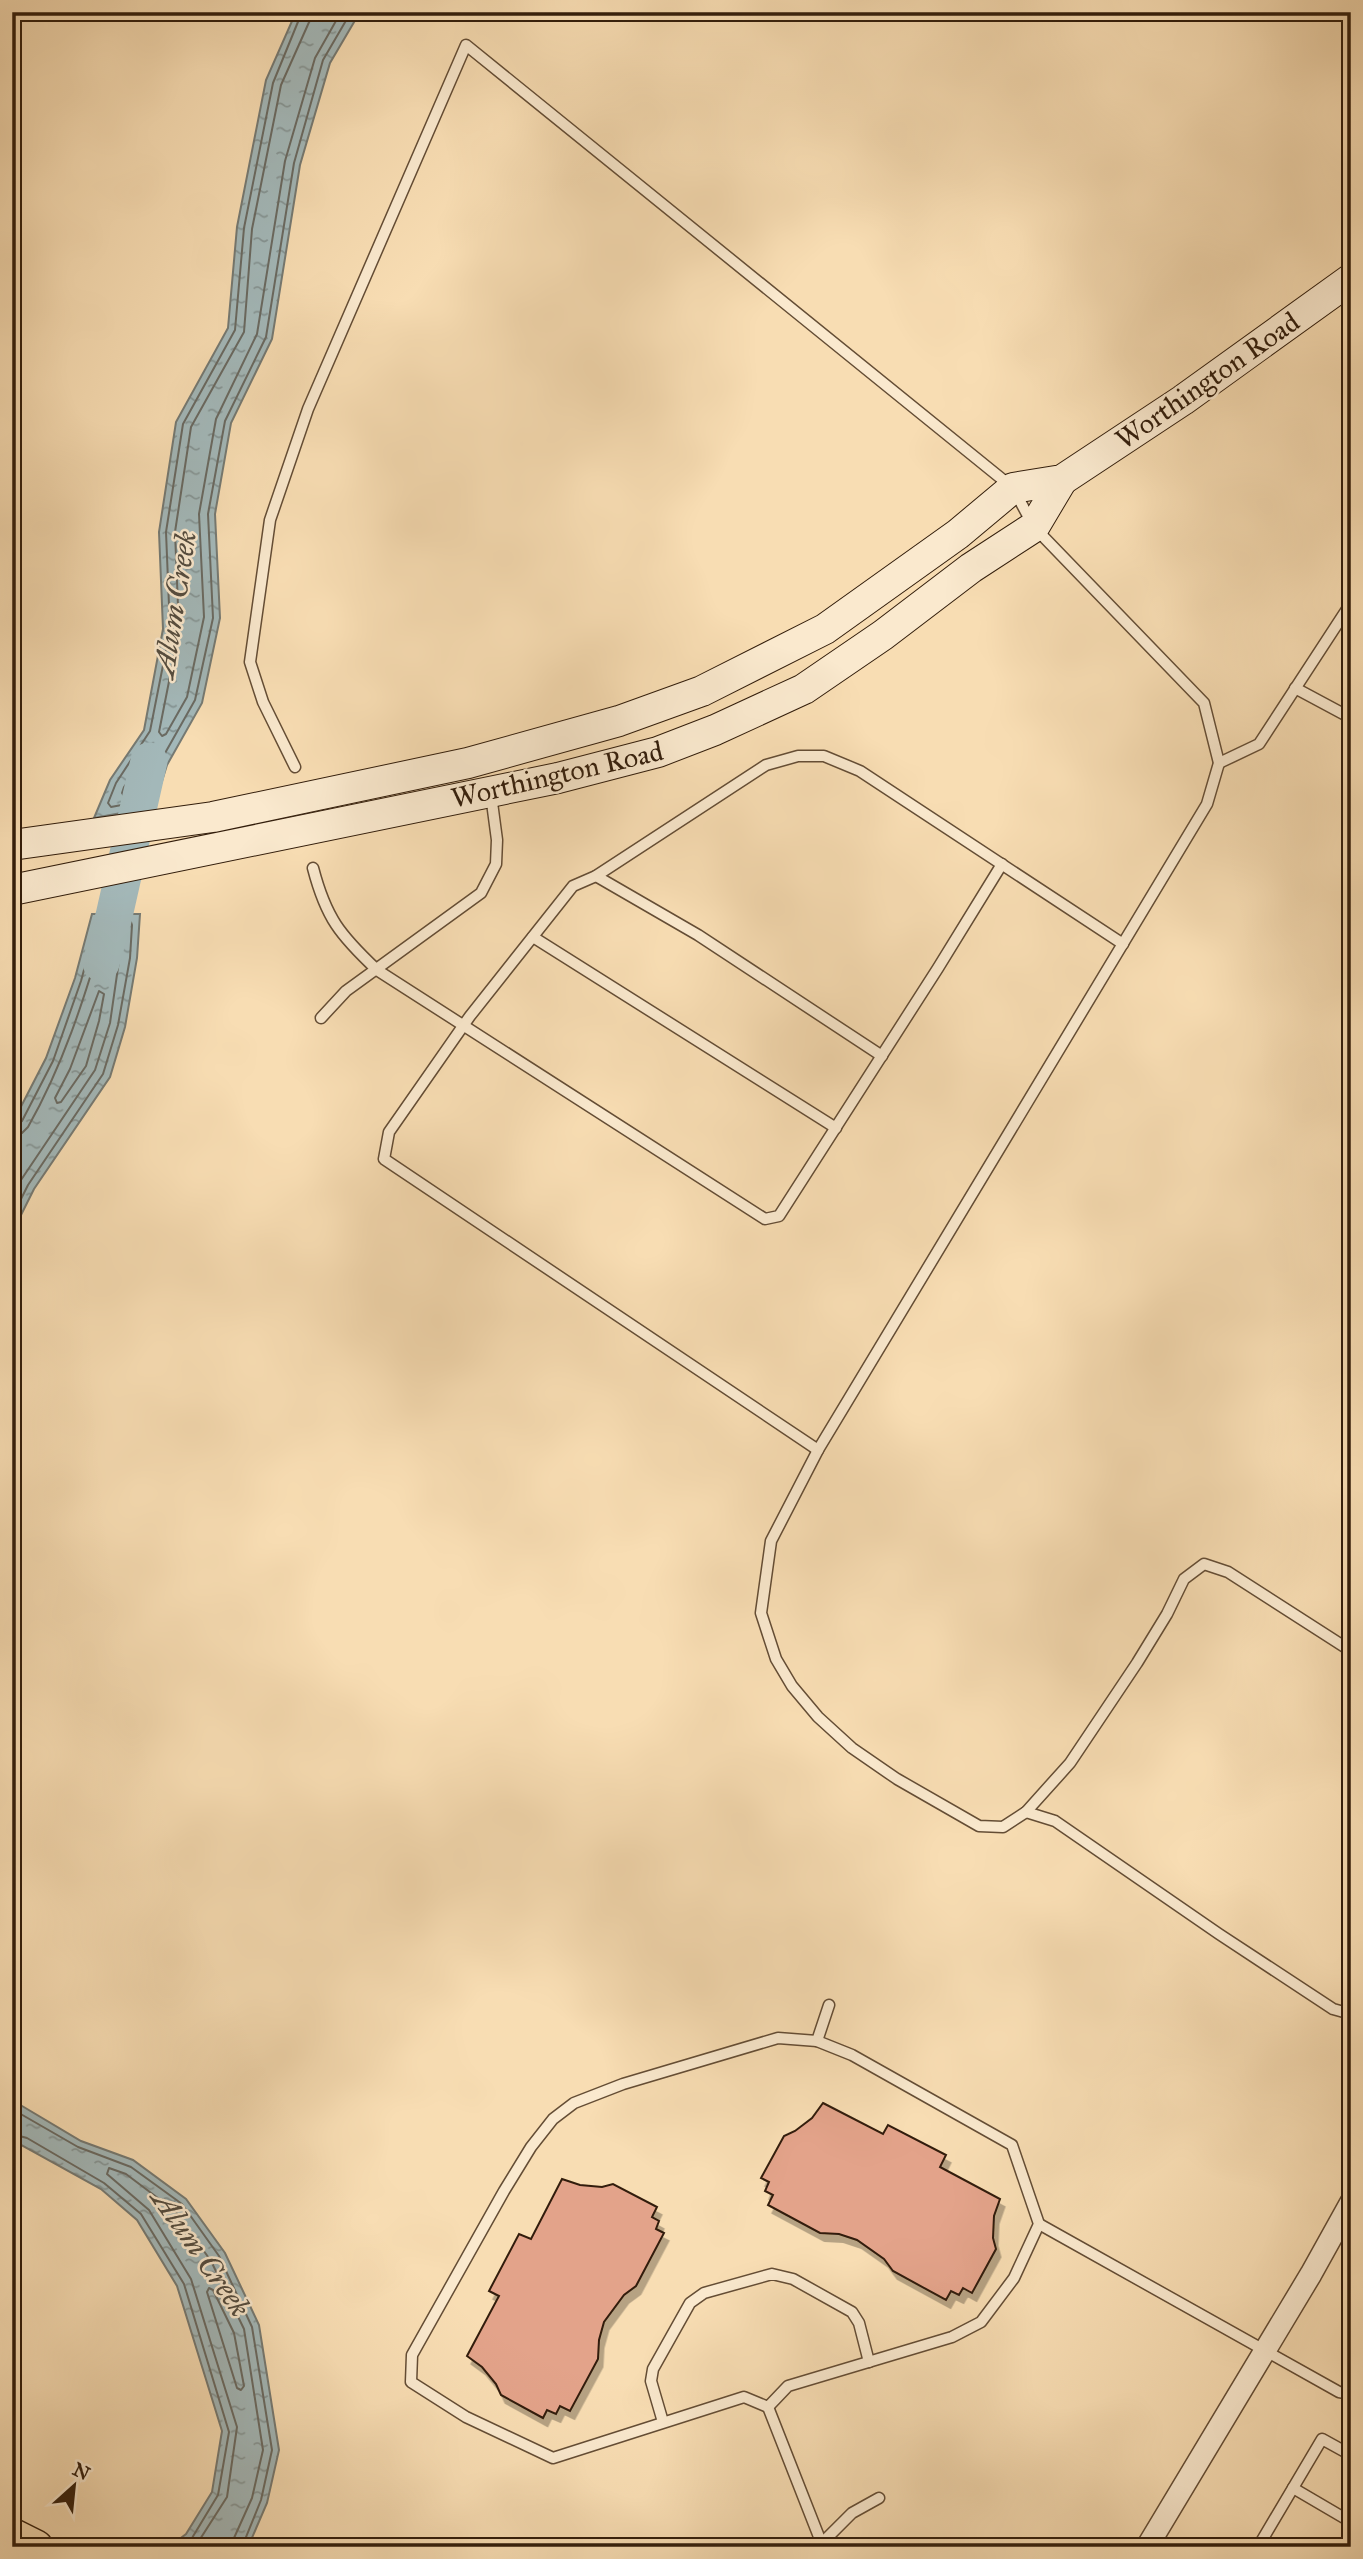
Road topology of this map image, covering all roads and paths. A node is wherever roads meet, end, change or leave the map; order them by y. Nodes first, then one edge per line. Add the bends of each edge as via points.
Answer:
1 (1344, 292) edge
2 (1062, 480) junction
3 (1013, 488) junction
4 (1034, 527) junction
5 (1351, 603) edge
6 (1295, 688) junction
7 (1351, 718) edge
8 (479, 760) junction
9 (1219, 763) junction
10 (295, 767) dead end
11 (491, 792) junction
12 (17, 845) edge
13 (1002, 864) junction
14 (313, 868) dead end
15 (597, 876) junction
16 (21, 889) edge
17 (533, 937) junction
18 (1123, 944) junction
19 (377, 970) junction
20 (321, 1018) dead end
21 (463, 1026) junction
22 (882, 1056) junction
23 (836, 1128) junction
24 (818, 1450) junction
25 (1351, 1651) edge
26 (1026, 1812) junction
27 (830, 2006) dead end
28 (1351, 2014) edge
29 (817, 2040) junction
30 (1351, 2202) edge
31 (1039, 2224) junction
32 (1265, 2351) junction
33 (869, 2362) junction
34 (1351, 2394) edge
35 (768, 2407) junction
36 (663, 2422) junction
37 (1351, 2455) edge
38 (1293, 2488) junction
39 (879, 2498) dead end
40 (1351, 2522) edge
41 (12, 2535) edge
42 (821, 2546) edge
43 (36, 2547) edge
44 (1147, 2547) edge
45 (1258, 2547) edge

1 - 2 main road, Worthington Road
2 - 3 main road, Worthington Road
2 - 4 main road, Worthington Road
3 - 4 lane
3 - 8 main road, Worthington Road via 958,534 825,629 702,691 619,721
3 - 10 lane via 466,45 308,409 270,520 250,662 263,702
4 - 9 lane via 1204,703
4 - 11 main road, Worthington Road via 804,690 658,752
5 - 6 lane
6 - 7 lane
6 - 9 lane via 1259,744
8 - 11 main road
8 - 12 main road, Worthington Road via 213,817
9 - 18 lane via 1207,804
11 - 16 main road, Worthington Road
11 - 19 lane via 496,864 481,893
13 - 15 lane via 860,771 824,756 798,756 766,765
13 - 18 lane
13 - 22 lane
14 - 19 lane via 321,899 335,925
15 - 17 lane via 573,886
15 - 22 lane via 698,935
17 - 21 lane
17 - 23 lane
18 - 24 lane
19 - 20 lane via 346,991
19 - 21 lane
21 - 23 lane via 765,1219 779,1216
21 - 24 lane via 389,1132 384,1159
22 - 23 lane
24 - 26 lane via 771,1541 761,1613 776,1659 818,1717 897,1779 979,1826 1003,1827
25 - 26 lane via 1228,1572 1204,1564 1184,1579 1130,1674 1070,1763
26 - 28 lane via 1055,1821 1333,2009
27 - 29 lane
29 - 31 lane via 1012,2145
29 - 36 lane via 779,2038 623,2084 574,2103 553,2119 531,2147 412,2355 411,2382 466,2417 553,2458
30 - 32 street
31 - 32 lane
31 - 33 lane via 1014,2278 981,2322 952,2337
32 - 34 lane via 1339,2392
32 - 44 street
33 - 35 lane via 788,2386
33 - 36 lane via 852,2312 793,2279 772,2274 704,2293 690,2303 653,2369 651,2381
35 - 36 lane via 744,2397
35 - 42 lane
37 - 38 lane via 1322,2438
38 - 40 lane
38 - 45 lane
39 - 42 lane via 852,2513
41 - 43 main road

